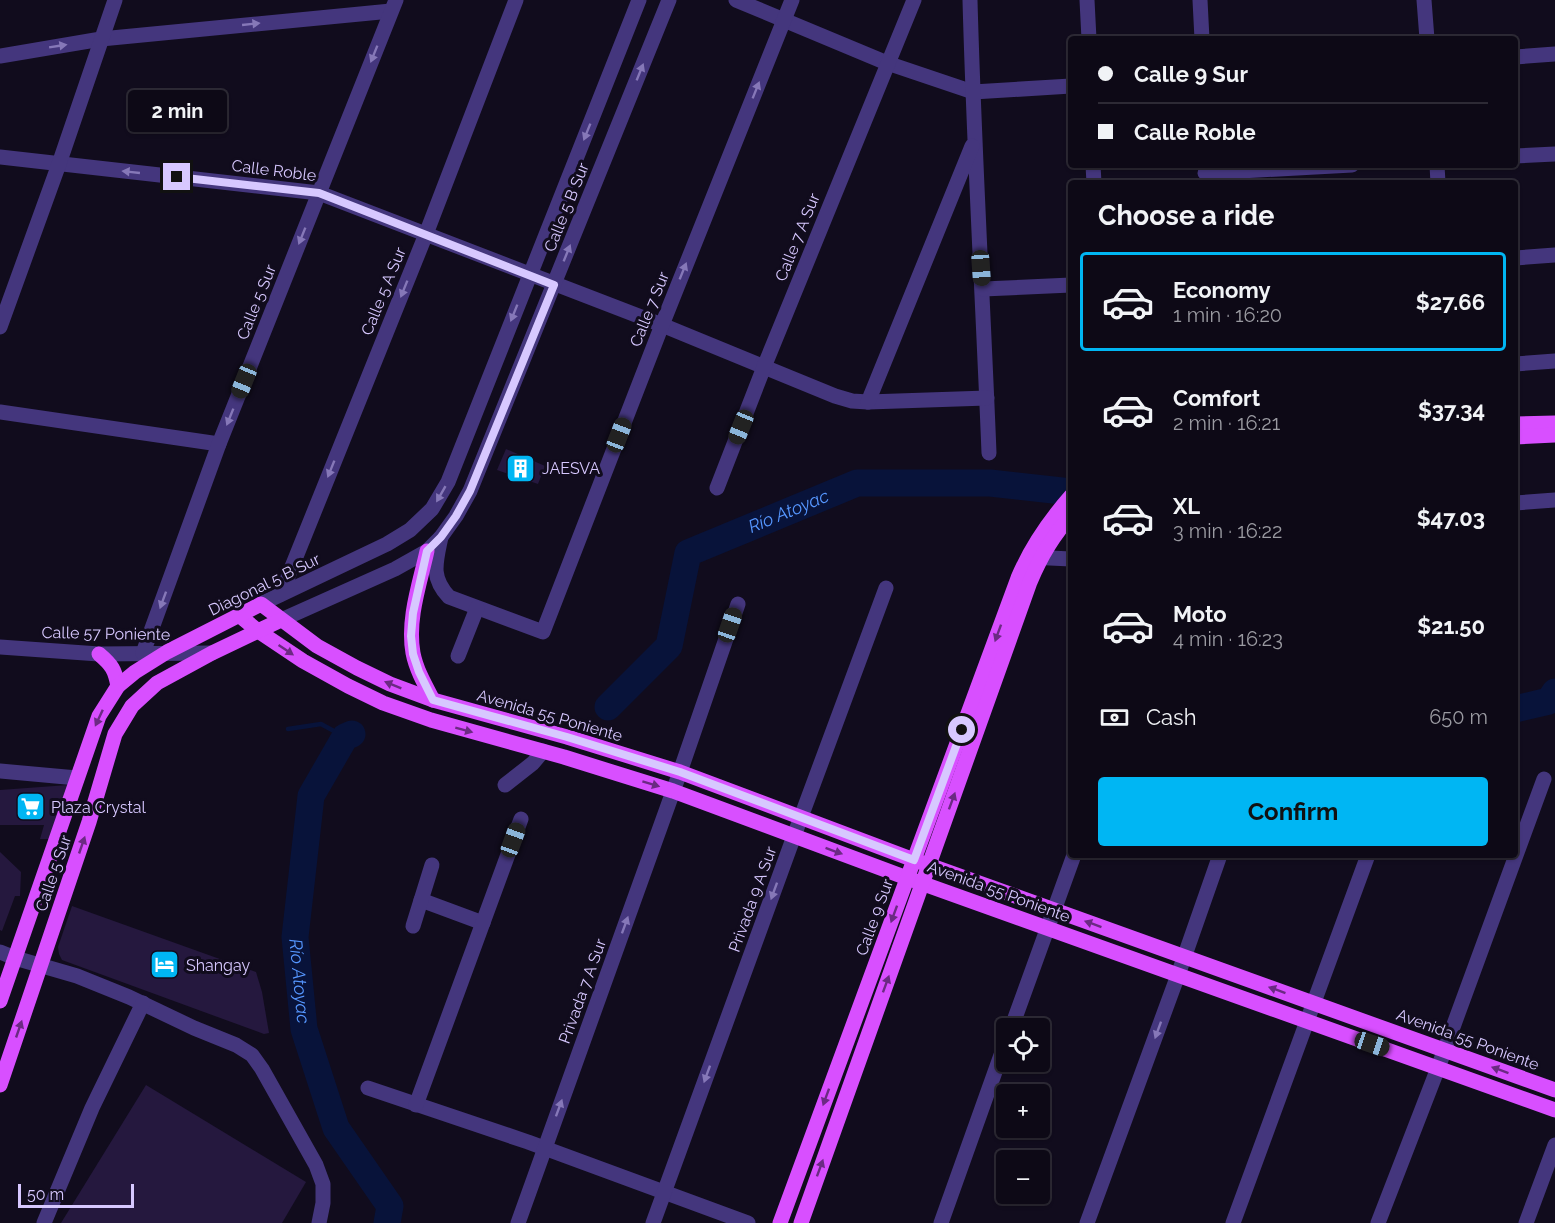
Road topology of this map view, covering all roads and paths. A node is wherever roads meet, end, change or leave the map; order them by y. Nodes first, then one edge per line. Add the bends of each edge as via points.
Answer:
1 (115, 0) edge
2 (516, 0) edge
3 (639, 0) edge
4 (669, 0) edge
5 (736, 0) edge
6 (792, 0) edge
7 (914, 0) edge
8 (970, 0) edge
9 (1087, 0) edge
10 (1200, 0) edge
11 (1424, 0) edge
12 (394, 5) edge
13 (784, 20) junction
14 (1089, 36) edge
15 (1202, 36) edge
16 (1427, 36) edge
17 (101, 39) junction
18 (1555, 54) edge
19 (0, 56) edge
20 (1518, 57) edge
21 (887, 63) junction
22 (1068, 86) edge
23 (973, 92) junction
24 (974, 140) junction
25 (1555, 154) edge
26 (1518, 156) edge
27 (0, 157) edge
28 (59, 165) junction
29 (1303, 168) edge
30 (1205, 174) edge
31 (319, 193) junction
32 (426, 234) junction
33 (1555, 255) edge
34 (1518, 258) edge
35 (529, 275) junction
36 (554, 285) junction
37 (1068, 285) edge
38 (983, 289) junction
39 (662, 326) junction
40 (0, 327) edge
41 (1555, 361) edge
42 (1518, 364) edge
43 (764, 367) junction
44 (987, 398) junction
45 (868, 402) junction
46 (0, 412) edge
47 (1555, 423) edge
48 (1518, 424) edge
49 (1555, 435) edge
50 (1518, 437) edge
51 (219, 444) junction
52 (989, 453) dead end
53 (717, 488) dead end
54 (1555, 500) edge
55 (1068, 503) edge
56 (1518, 503) edge
57 (1062, 518) edge
58 (410, 530) joint
59 (441, 537) junction
60 (427, 551) junction
61 (1033, 557) junction
62 (1068, 559) edge
63 (886, 588) dead end
64 (280, 594) junction
65 (261, 604) junction
66 (738, 604) dead end
67 (477, 608) junction
68 (240, 616) junction
69 (280, 620) junction
70 (258, 631) junction
71 (0, 647) edge
72 (167, 652) junction
73 (143, 653) junction
74 (212, 653) junction
75 (99, 654) junction
76 (458, 656) dead end
77 (135, 672) joint
78 (118, 686) junction
79 (433, 700) junction
80 (543, 752) junction
81 (0, 771) edge
82 (680, 772) junction
83 (77, 778) junction
84 (1544, 778) dead end
85 (505, 785) dead end
86 (673, 791) junction
87 (64, 815) junction
88 (801, 817) junction
89 (521, 819) dead end
90 (89, 822) junction
91 (794, 836) junction
92 (1518, 849) edge
93 (1073, 858) edge
94 (1219, 858) edge
95 (1367, 858) edge
96 (1515, 858) edge
97 (921, 862) junction
98 (432, 865) dead end
99 (907, 878) junction
100 (922, 883) junction
101 (421, 900) junction
102 (1054, 910) junction
103 (483, 923) junction
104 (413, 926) dead end
105 (1047, 927) junction
106 (0, 952) edge
107 (1185, 957) junction
108 (15, 958) junction
109 (41, 966) junction
110 (1178, 975) junction
111 (0, 1000) edge
112 (136, 1000) junction
113 (1313, 1003) junction
114 (1015, 1018) edge
115 (1307, 1021) junction
116 (1444, 1050) junction
117 (1438, 1068) junction
118 (996, 1069) edge
119 (0, 1085) edge
120 (368, 1088) dead end
121 (1555, 1090) edge
122 (417, 1105) junction
123 (1555, 1110) edge
124 (1555, 1145) edge
125 (545, 1149) junction
126 (664, 1192) junction
127 (44, 1223) edge
128 (318, 1223) edge
129 (518, 1223) edge
130 (653, 1223) edge
131 (748, 1223) edge
132 (780, 1223) edge
133 (801, 1223) edge
134 (941, 1223) edge
135 (1087, 1223) edge
136 (1233, 1223) edge
137 (1378, 1223) edge
138 (1526, 1223) edge

1 - 17 street
2 - 32 street, Calle 5 A Sur
3 -> 35 street, Calle 5 B Sur
36 -> 4 street, Calle 5 B Sur
5 - 13 street
6 - 13 street, Calle 7 Sur
7 - 21 street, Calle 7 A Sur
8 - 23 street
9 - 14 street
10 - 15 street
11 - 16 street
17 -> 12 street
12 -> 31 street, Calle 5 Sur
13 - 21 street
39 -> 13 street, Calle 7 Sur
19 -> 17 street
17 - 28 street
18 - 20 street
21 - 23 street
21 - 43 street, Calle 7 A Sur
22 - 23 street
23 - 24 street
24 - 38 street
24 - 45 street
25 - 26 street
27 - 28 street, Calle Roble
31 -> 28 street, Calle Roble
28 - 40 street
29 - 30 street
31 - 32 street, Calle Roble
31 -> 51 street, Calle 5 Sur
32 - 35 street, Calle Roble
32 -> 64 street, Calle 5 A Sur
33 - 34 street
35 - 36 street, Calle Roble
35 -> 58 street, Calle 5 B Sur via 448,482 432,509
36 - 39 street, Calle Roble
36 - 59 street, Calle 5 B Sur via 470,491
37 - 38 street
38 - 44 street
39 - 43 street, Calle Roble
39 - 67 street, Calle 7 Sur via 543,632
41 - 42 street
43 - 45 street, Calle Roble via 835,396
43 - 53 street, Calle 7 A Sur
44 - 45 street, Calle Roble
44 - 52 street
46 - 51 street
47 - 48 main road
49 - 50 main road
51 -> 73 street, Calle 5 Sur
54 - 56 street
55 - 57 main road, Calle 9 Sur
57 - 61 main road, Calle 9 Sur
58 - 64 street, Diagonal 5 B Sur
59 - 60 street, Calle 5 B Sur
59 - 67 street via 436,564 440,588 449,597
60 - 69 street
60 - 79 main road via 411,636 419,672
61 - 62 street
61 - 97 main road, Calle 9 Sur via 1018,578
63 - 88 street, Privada 9 A Sur
64 - 65 street, Diagonal 5 B Sur
65 - 68 main road, Diagonal 5 B Sur
65 - 69 main road, Avenida 55 Poniente
66 - 82 street, Privada 7 A Sur
67 - 76 street
68 - 70 main road, Avenida 55 Poniente
68 - 72 main road, Diagonal 5 B Sur
69 - 70 main road
79 -> 69 main road, Avenida 55 Poniente via 357,669
70 - 74 main road
70 -> 80 main road, Avenida 55 Poniente via 303,661 383,703
71 - 75 street, Calle 57 Poniente
72 - 73 street, Calle 57 Poniente
72 - 74 street, Calle 57 Poniente
72 - 77 main road, Diagonal 5 B Sur
73 - 75 street, Calle 57 Poniente
74 - 90 main road, Calle 5 Sur via 157,683 132,706 116,734
75 - 78 main road via 111,664
77 - 78 main road, Calle 5 Sur
78 -> 83 main road, Calle 5 Sur via 99,716
79 - 82 main road, Avenida 55 Poniente
80 - 85 street
80 -> 86 main road, Avenida 55 Poniente
81 - 83 street
82 - 86 street, Privada 7 A Sur
82 - 88 main road, Avenida 55 Poniente
83 - 87 main road, Calle 5 Sur
84 - 92 street
86 - 91 main road, Avenida 55 Poniente
125 -> 86 street, Privada 7 A Sur
87 - 90 main road
87 - 108 main road, Calle 5 Sur
88 - 91 street, Privada 9 A Sur
88 - 97 main road, Avenida 55 Poniente
89 - 103 street
109 -> 90 main road, Calle 5 Sur
91 -> 99 main road, Avenida 55 Poniente
91 -> 126 street, Privada 9 A Sur
93 - 102 street
94 - 107 street
95 - 113 street
96 - 116 street
97 - 99 main road, Calle 9 Sur
97 - 100 main road, Calle 9 Sur
97 - 102 main road, Avenida 55 Poniente
98 - 101 street
99 - 100 main road, Avenida 55 Poniente
99 -> 132 main road, Calle 9 Sur
100 - 105 main road, Avenida 55 Poniente
133 -> 100 main road, Calle 9 Sur
101 - 103 street
101 - 104 street
102 - 105 street
107 -> 102 main road, Avenida 55 Poniente
103 - 122 street
105 - 110 main road, Avenida 55 Poniente
105 - 114 street
106 - 108 street
107 - 110 street
113 -> 107 main road, Avenida 55 Poniente
108 - 109 street
108 - 111 main road, Calle 5 Sur
109 - 112 street
119 -> 109 main road, Calle 5 Sur
110 - 115 main road, Avenida 55 Poniente
110 -> 135 street
112 - 127 street
112 - 128 street via 252,1055 316,1165 323,1184
113 - 115 street
113 - 116 main road, Avenida 55 Poniente
115 - 117 main road, Avenida 55 Poniente
115 - 136 street
116 - 117 street
121 -> 116 main road, Avenida 55 Poniente
117 - 123 main road, Avenida 55 Poniente
117 - 137 street
118 - 134 street
120 - 122 street
122 - 125 street
124 - 138 street
125 - 126 street
125 - 129 street, Privada 7 A Sur
126 - 130 street, Privada 9 A Sur
126 - 131 street

